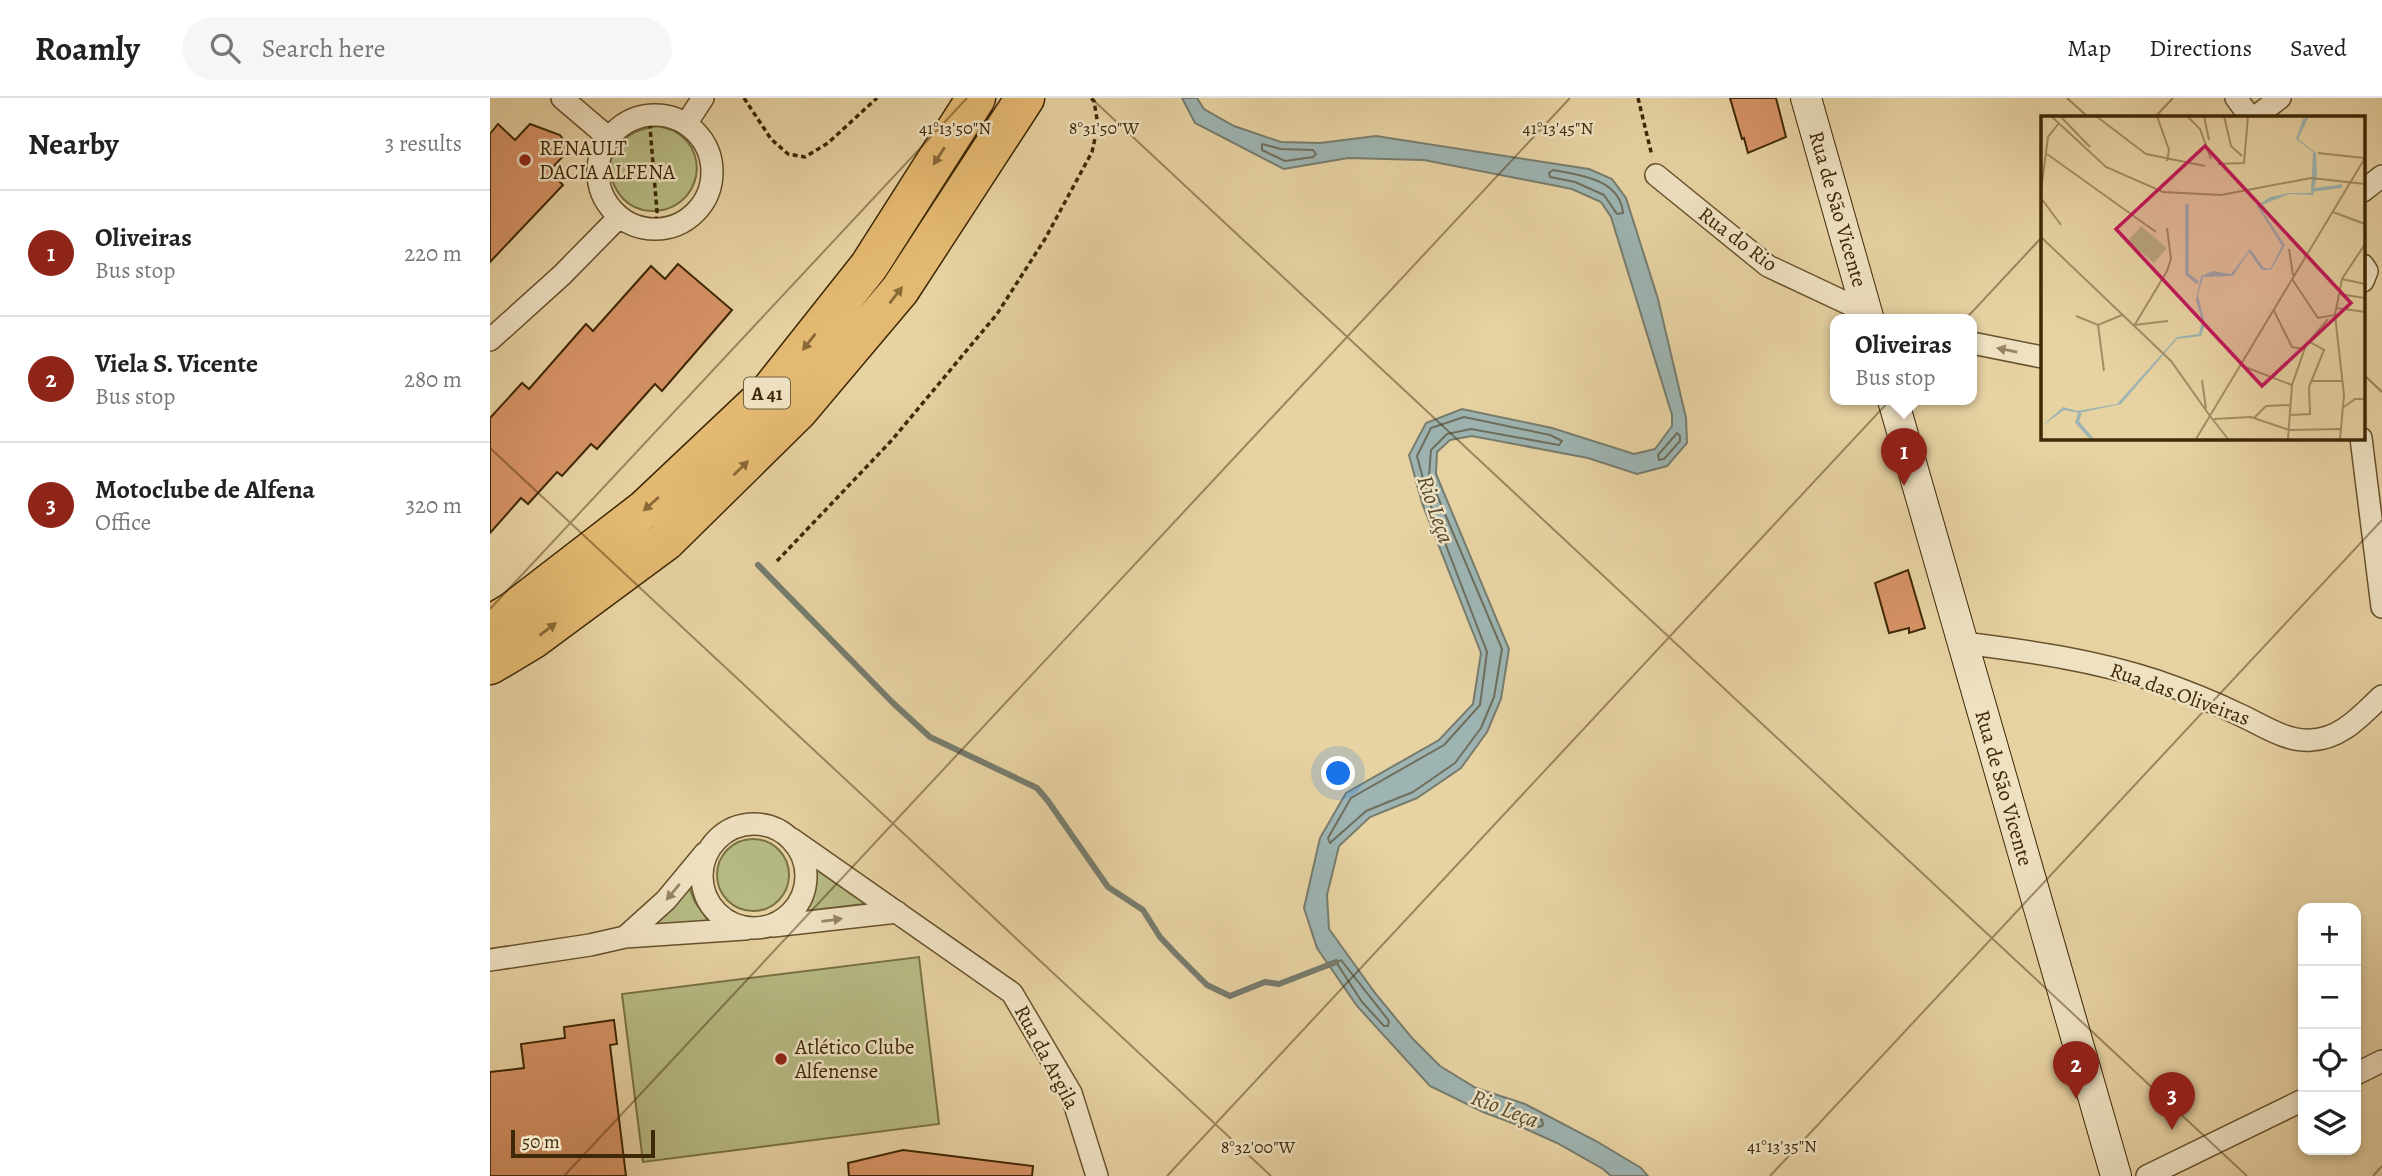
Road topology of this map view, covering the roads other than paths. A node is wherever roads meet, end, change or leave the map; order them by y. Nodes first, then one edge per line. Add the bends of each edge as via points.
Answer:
1 (562, 98) edge
2 (703, 98) edge
3 (976, 98) edge
4 (1806, 98) edge
5 (2236, 98) edge
6 (2280, 98) edge
7 (1022, 102) edge
8 (2251, 116) edge
9 (2253, 116) edge
10 (686, 124) junction
11 (609, 138) junction
12 (1657, 175) road end
13 (2382, 176) edge
14 (2364, 190) edge
15 (619, 217) junction
16 (1866, 310) edge
17 (490, 340) edge
18 (1977, 344) edge
19 (2041, 357) edge
20 (1894, 405) edge
21 (2361, 439) edge
22 (2382, 607) edge
23 (490, 625) edge
24 (1963, 643) junction
25 (490, 665) edge
26 (2382, 696) edge
27 (792, 839) junction
28 (716, 841) junction
29 (897, 912) junction
30 (759, 928) junction
31 (625, 937) junction
32 (490, 960) edge
33 (2382, 1061) edge
34 (2361, 1072) edge
35 (2298, 1102) edge
36 (1097, 1176) edge
37 (2116, 1176) edge
38 (2147, 1176) edge

1 - 11 street
2 - 10 street
3 -> 23 highway, A 41 via 869,266 770,390 646,509
4 - 16 main road, Rua de São Vicente
5 - 8 street
6 - 9 street
25 -> 7 highway, A 41 via 532,640 666,541 798,411 900,290
10 - 11 street via 649,115 620,126
10 - 15 street via 708,150 712,167 705,201 690,217 670,228 636,226
11 - 15 street via 597,171 607,204
12 - 16 street, Rua do Rio via 1768,266
13 - 14 street
15 - 17 street
19 -> 18 street
20 - 24 main road, Rua de São Vicente
21 - 22 street
24 - 26 street, Rua das Oliveiras via 2097,664 2158,682 2286,736 2311,740 2342,732
24 - 37 main road, Rua de São Vicente
27 - 28 street, Rua da Argila via 770,826 745,824
27 - 29 street, Rua da Argila
27 - 30 street via 806,866 803,896 783,920
28 - 30 street, Rua da Argila via 702,871 710,903 735,925
28 -> 31 street, Rua da Argila via 666,900
30 -> 29 street, Rua da Argila
29 - 36 street, Rua da Argila via 1012,993 1072,1093
30 - 31 street, Rua da Argila
31 - 32 street, Rua da Argila
33 - 34 street
35 - 38 street

